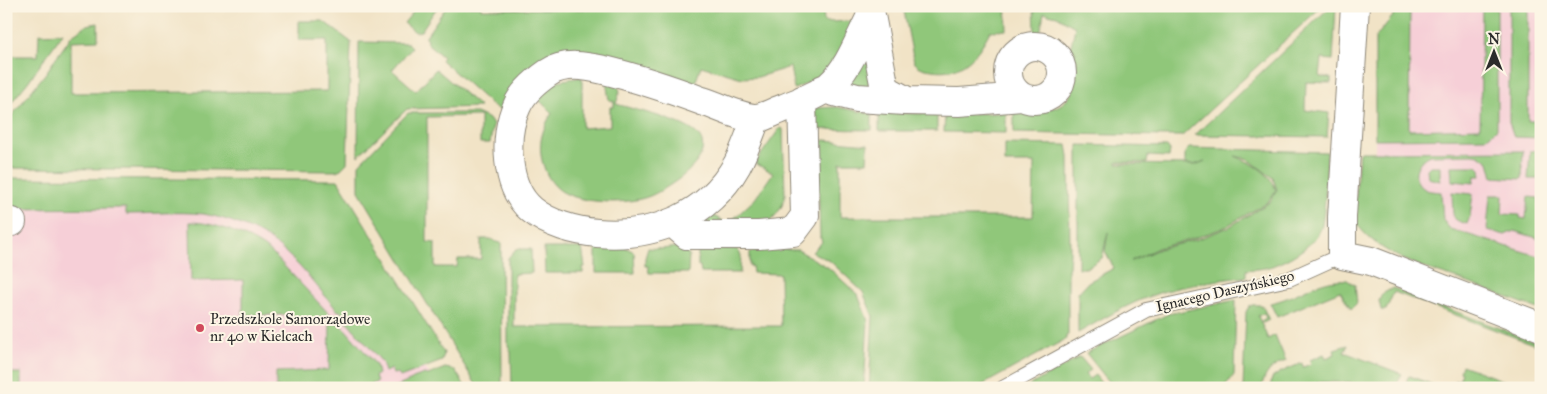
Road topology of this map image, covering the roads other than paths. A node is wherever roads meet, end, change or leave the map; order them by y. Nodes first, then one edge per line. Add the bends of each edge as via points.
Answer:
1 (1356, 6) edge
2 (870, 11) edge
3 (812, 95) junction
4 (1022, 97) dead end
5 (907, 101) junction
6 (756, 119) junction
7 (673, 223) junction
8 (1342, 255) junction
9 (1541, 327) edge
10 (1003, 388) edge

1 - 8 street
2 - 3 street via 842,72 828,87
2 - 5 street via 885,89
3 - 5 street
3 - 6 street
3 - 7 street via 805,216 793,232 687,235
4 - 5 street via 959,102
6 - 7 street via 727,180 702,206
6 - 7 street via 592,67 568,66 551,71 525,92 516,106 508,150 515,185 531,210 551,222 606,234 638,233
8 - 9 street via 1371,261
8 - 10 lane, Ignacego Daszyńskiego via 1289,279 1146,310

